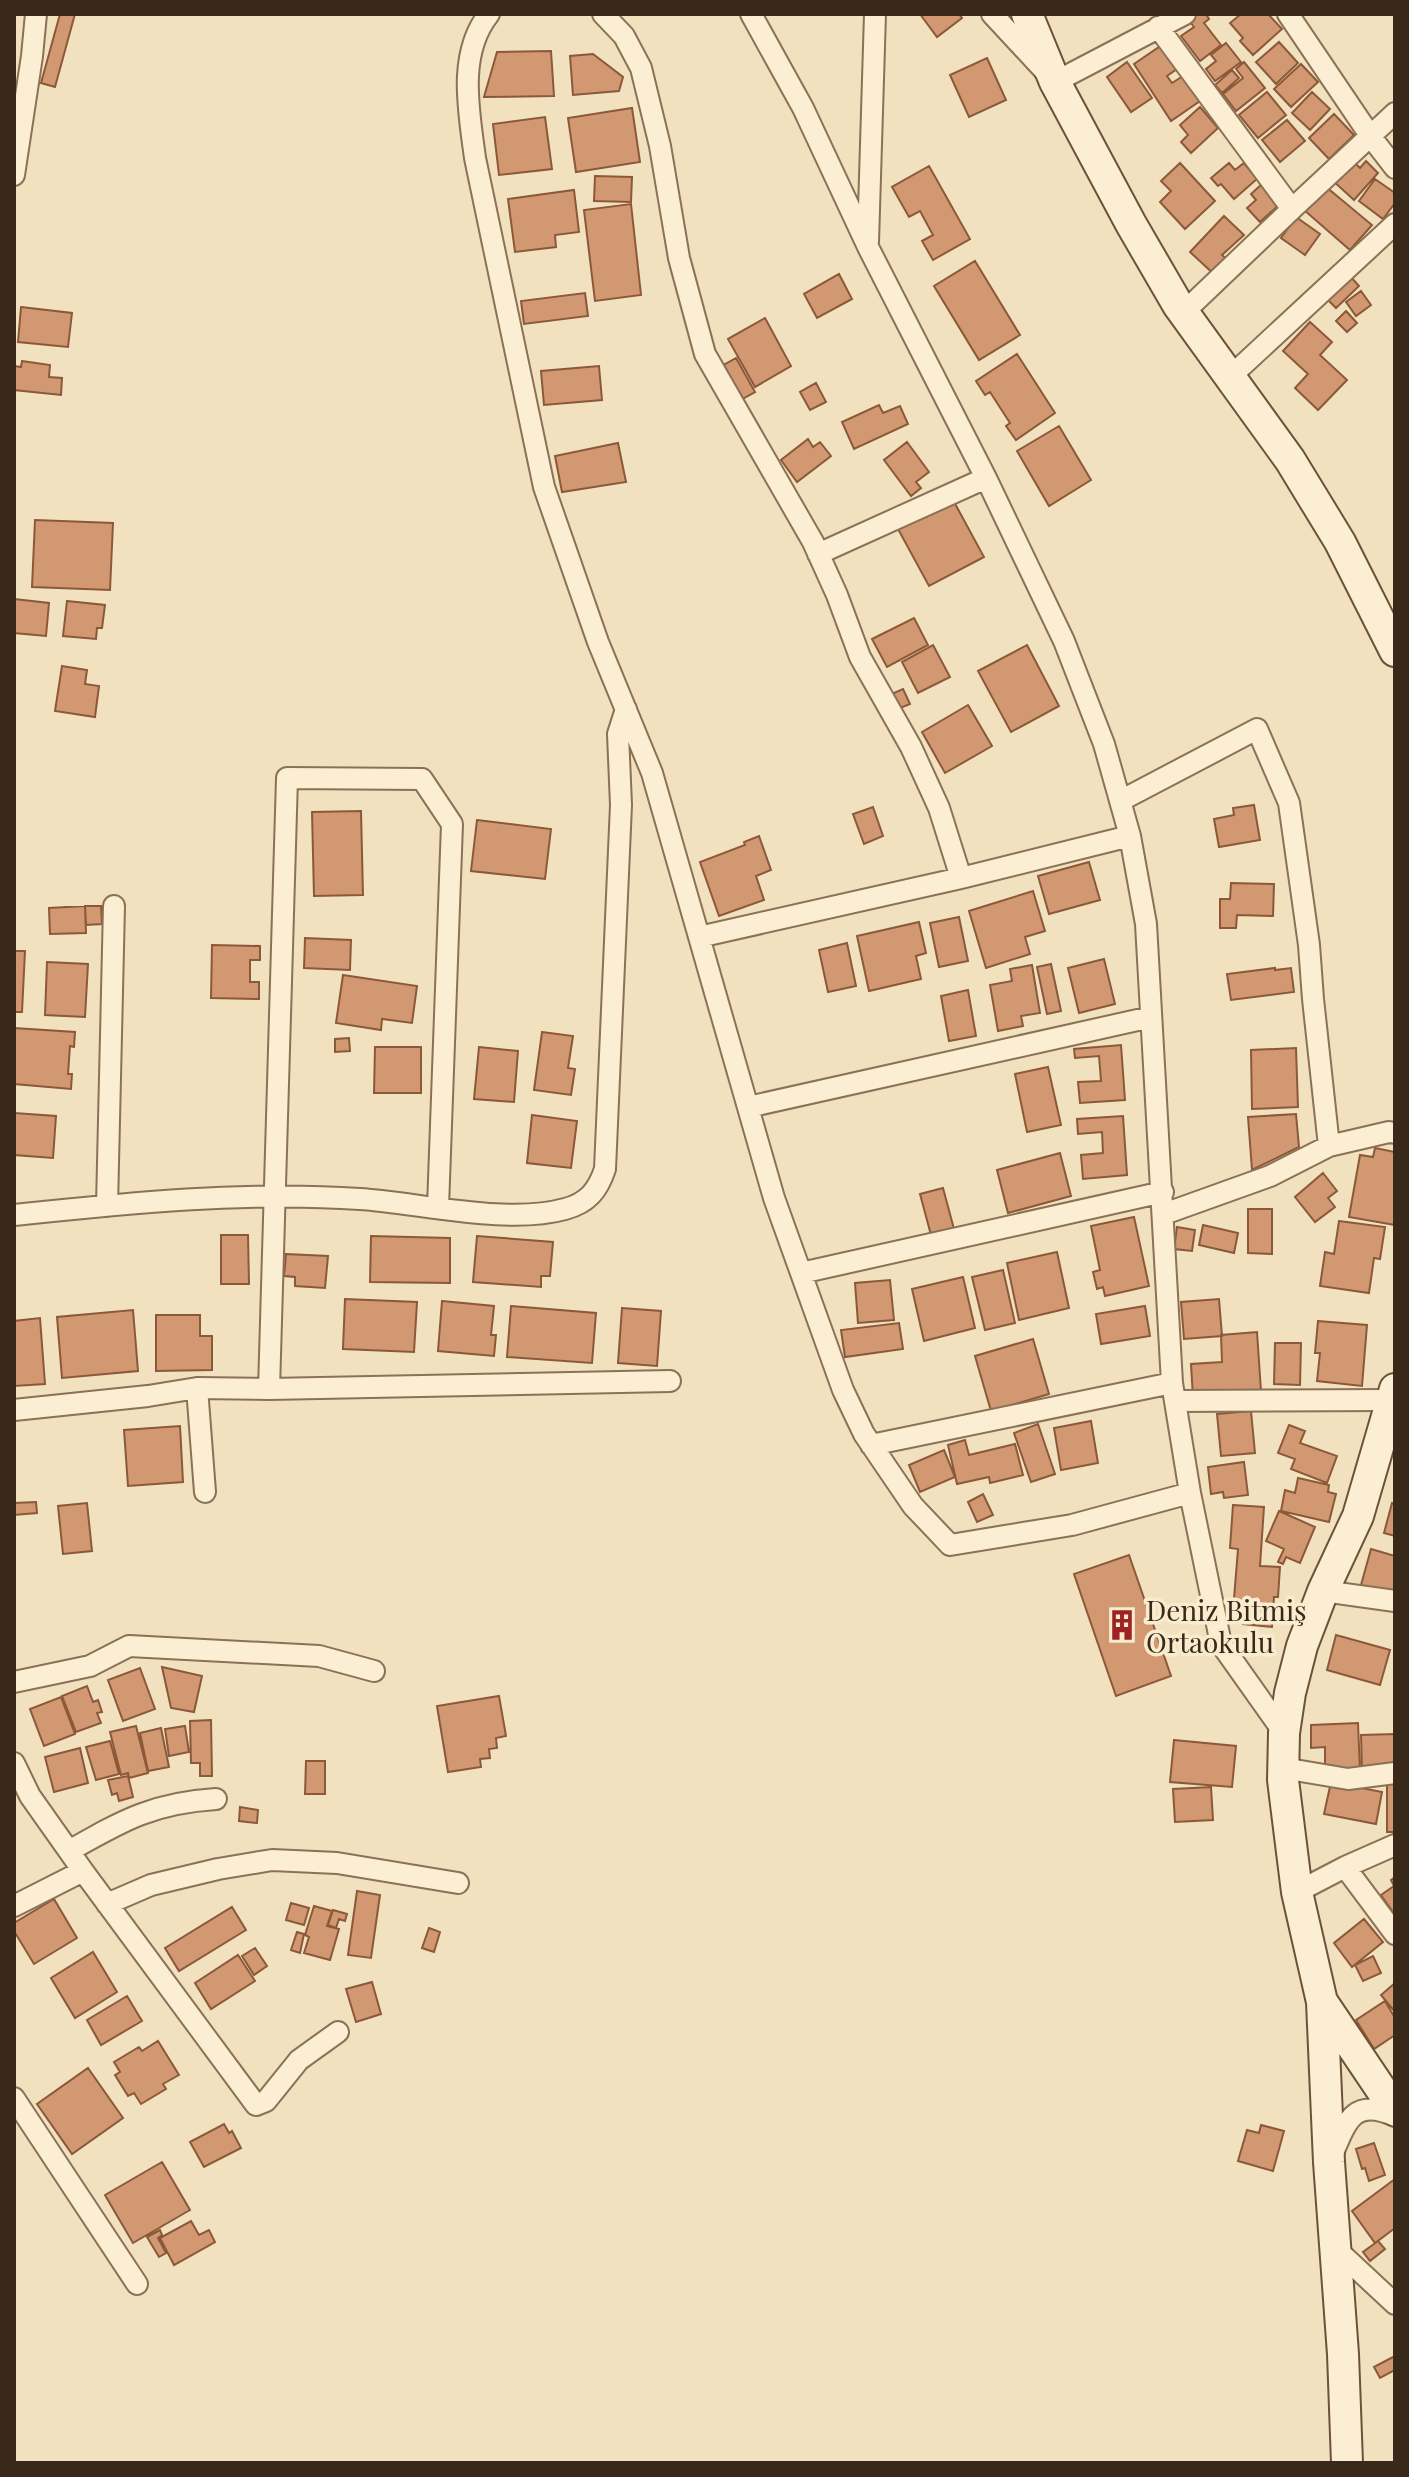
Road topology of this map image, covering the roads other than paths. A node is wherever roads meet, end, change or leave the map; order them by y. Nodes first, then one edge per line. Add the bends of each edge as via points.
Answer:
1 (36, 14) edge
2 (489, 14) edge
3 (603, 14) edge
4 (751, 14) edge
5 (875, 14) edge
6 (992, 14) edge
7 (1027, 14) edge
8 (1185, 14) edge
9 (1288, 14) edge
10 (1158, 27) junction
11 (1055, 82) junction
12 (1395, 113) edge
13 (1371, 137) junction
14 (1395, 168) edge
15 (14, 175) edge
16 (1292, 209) junction
17 (1395, 224) edge
18 (868, 247) junction
19 (1184, 312) junction
20 (1231, 376) junction
21 (986, 478) junction
22 (818, 554) junction
23 (1395, 651) edge
24 (626, 709) junction
25 (1120, 801) junction
26 (1130, 836) junction
27 (961, 878) junction
28 (114, 906) dead end
29 (699, 937) junction
30 (1151, 1017) junction
31 (748, 1107) junction
32 (1395, 1133) edge
33 (1329, 1146) junction
34 (1163, 1192) junction
35 (273, 1197) junction
36 (107, 1206) junction
37 (438, 1207) junction
38 (1164, 1214) junction
39 (14, 1215) edge
40 (801, 1273) junction
41 (670, 1381) dead end
42 (197, 1388) junction
43 (269, 1389) junction
44 (1174, 1392) junction
45 (1394, 1395) edge
46 (14, 1410) edge
47 (871, 1445) junction
48 (205, 1492) dead end
49 (1190, 1493) junction
50 (1323, 1591) junction
51 (1395, 1601) edge
52 (374, 1671) dead end
53 (14, 1682) edge
54 (1284, 1733) junction
55 (14, 1763) edge
56 (1283, 1768) junction
57 (1395, 1773) edge
58 (216, 1799) dead end
59 (1395, 1845) edge
60 (69, 1851) junction
61 (1345, 1867) junction
62 (83, 1871) junction
63 (458, 1883) dead end
64 (1297, 1892) junction
65 (107, 1904) junction
66 (14, 1906) edge
67 (1395, 1934) edge
68 (1322, 2002) junction
69 (338, 2032) dead end
70 (14, 2098) edge
71 (1395, 2113) edge
72 (1329, 2162) junction
73 (1336, 2249) junction
74 (137, 2284) dead end
75 (1395, 2304) edge
76 (1347, 2463) edge

1 - 15 street
2 - 24 street via 472,50 467,78 478,172 544,487
3 - 22 street via 624,36 641,68 679,258 705,354
4 - 18 street via 803,108
5 - 18 street
6 - 11 street
7 - 11 street
8 - 10 street
9 - 13 street
10 - 11 street
10 - 16 street
11 - 19 street
12 - 13 street
13 - 14 street
13 - 16 street
16 - 19 street
17 - 20 street
18 - 21 street
19 - 20 street
20 - 23 street via 1340,542
21 - 22 street
21 - 25 street via 1064,641
22 - 27 street via 860,657 939,808
24 - 29 street via 652,773
24 - 37 street via 618,734 621,805 605,1169 600,1185 590,1198 542,1213 506,1215
25 - 26 street
25 - 33 street via 1257,729 1289,803
26 - 27 street
26 - 30 street via 1146,924
27 - 29 street
28 - 36 street
29 - 31 street
30 - 31 street
30 - 34 street
31 - 40 street
32 - 33 street
33 - 38 street via 1270,1176
34 - 38 street
34 - 40 street
35 - 36 street
35 - 37 street
35 - 37 street via 287,778 422,779 452,824
35 - 43 street
36 - 39 street
38 - 44 street
40 - 47 street via 843,1390
41 - 43 street
42 - 43 street
42 - 46 street
42 - 48 street
44 - 45 street
44 - 47 street
44 - 49 street
45 - 50 street via 1358,1516
47 - 49 street via 913,1506 950,1545 1072,1525
49 - 54 street via 1221,1644
50 - 51 street
50 - 54 street via 1302,1646
52 - 53 street via 319,1656 129,1646 90,1666
54 - 56 street
55 - 60 street
56 - 57 street via 1348,1779
56 - 64 street
58 - 60 street via 129,1817
59 - 61 street
60 - 62 street
61 - 64 street
61 - 67 street
62 - 65 street
62 - 66 street
63 - 65 street via 337,1863 272,1860 151,1885
64 - 68 street
65 - 69 street via 256,2105 266,2101 299,2060
68 - 71 street
68 - 72 street
70 - 74 street
71 - 72 street via 1378,2108 1356,2114 1345,2124
72 - 73 street
73 - 75 street
73 - 76 street

